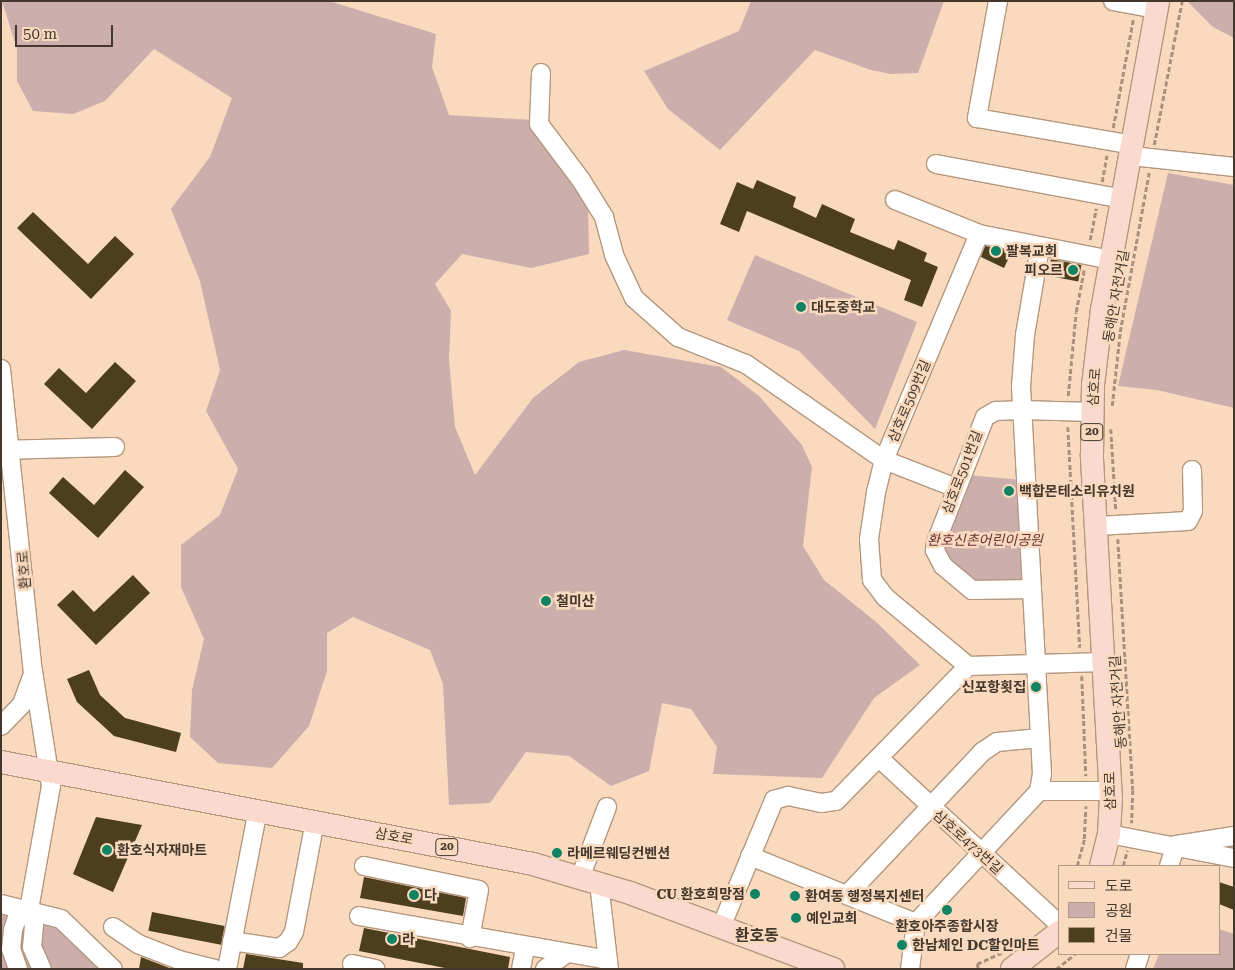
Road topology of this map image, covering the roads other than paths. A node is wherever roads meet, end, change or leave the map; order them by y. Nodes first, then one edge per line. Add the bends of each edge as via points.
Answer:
1 (998, 1) edge
2 (1113, 1) edge
3 (1157, 5) edge
4 (541, 73) dead end
5 (1138, 153) junction
6 (936, 164) dead end
7 (1234, 168) edge
8 (895, 200) dead end
9 (1123, 200) junction
10 (979, 234) junction
11 (1040, 247) junction
12 (1111, 260) junction
13 (1, 368) edge
14 (1021, 410) junction
15 (1102, 414) junction
16 (115, 447) dead end
17 (7, 450) edge
18 (884, 460) junction
19 (1192, 470) dead end
20 (956, 488) junction
21 (1107, 525) junction
22 (1032, 589) junction
23 (1104, 662) junction
24 (1036, 665) junction
25 (968, 666) junction
26 (33, 671) junction
27 (1, 726) edge
28 (1040, 738) junction
29 (879, 758) junction
30 (1, 762) edge
31 (49, 772) junction
32 (1039, 791) junction
33 (1110, 792) junction
34 (607, 807) dead end
35 (930, 808) junction
36 (258, 810) junction
37 (315, 821) junction
38 (1119, 835) junction
39 (1234, 836) edge
40 (1176, 845) junction
41 (981, 854) junction
42 (750, 856) junction
43 (1234, 858) edge
44 (1102, 865) edge
45 (1169, 865) edge
46 (364, 866) dead end
47 (589, 881) junction
48 (847, 895) junction
49 (1, 904) edge
50 (29, 909) junction
51 (359, 916) dead end
52 (916, 923) junction
53 (1058, 923) edge
54 (113, 927) dead end
55 (721, 927) junction
56 (1058, 933) edge
57 (470, 938) junction
58 (232, 941) junction
59 (525, 948) junction
60 (566, 954) junction
61 (1140, 955) edge
62 (1018, 961) edge
63 (352, 964) dead end
64 (608, 964) edge
65 (828, 968) edge
66 (18, 969) edge
67 (42, 969) edge
68 (113, 969) edge
69 (215, 969) edge
70 (227, 969) edge
71 (375, 969) edge
72 (521, 969) edge
73 (545, 969) edge
74 (910, 969) edge
75 (1135, 969) edge

1 - 5 street via 977,118
2 - 3 street
3 - 5 main road, 삼호로 / 20
4 - 18 street via 539,124 604,217 614,255 634,298 678,337 746,364
5 - 7 street
5 - 9 main road, 삼호로 / 20
6 - 9 street
8 - 10 street
9 - 12 main road, 삼호로 / 20
10 - 11 street
10 - 18 street, 삼호로509번길
11 - 12 street
11 - 14 street via 1025,335
12 - 15 main road, 삼호로 / 20 via 1097,347
13 - 17 street, 환호로
14 - 15 street, 삼호로501번길
14 - 20 street, 삼호로501번길 via 996,412 985,417
14 - 22 street
15 - 21 main road, 삼호로 / 20
16 - 17 street
17 - 26 street, 환호로
18 - 20 street
18 - 25 street, 삼호로509번길 via 869,539 872,580 885,597
19 - 21 street via 1192,511 1188,521
20 - 22 street, 삼호로501번길 via 936,542 935,550 943,566 972,590
21 - 23 main road, 삼호로 / 20
22 - 24 street
23 - 24 street
23 - 33 main road, 삼호로 / 20
24 - 25 street
24 - 28 street
25 - 29 street
26 - 27 street via 22,704
26 - 31 street, 환호로
28 - 32 street via 1042,774
28 - 35 street via 989,746
29 - 35 street, 삼호로473번길
29 - 42 street via 836,801 821,803 788,796 774,800
30 - 31 main road, 삼호로 / 20
31 - 36 main road, 삼호로 / 20
31 - 50 street, 환호로 via 50,801
32 - 33 street
32 - 41 street
33 - 38 main road, 삼호로 / 20
34 - 47 street
35 - 41 street, 삼호로473번길
35 - 48 street
36 - 37 main road, 삼호로 / 20
36 - 58 street
37 - 47 main road, 삼호로 / 20 via 490,855
37 - 58 street via 294,932 288,942 279,948
38 - 40 street
38 - 44 main road, 삼호로 / 20
39 - 40 street
40 - 43 street
40 - 45 street
41 - 52 street
41 - 53 street, 삼호로473번길
42 - 48 street
42 - 55 street
46 - 57 street via 479,890
47 - 55 main road, 삼호로 / 20
47 - 64 street
48 - 52 street
49 - 50 street
50 - 66 street via 17,918 13,930 11,950
50 - 67 street via 34,925 32,947
50 - 68 street via 61,919
51 - 57 street
52 - 74 street
54 - 69 street via 138,944 179,960
55 - 65 main road, 삼호로 / 20
56 - 62 main road
57 - 59 street
58 - 70 street
59 - 60 street
59 - 72 street
60 - 64 street
60 - 73 street
61 - 75 street
63 - 71 street

